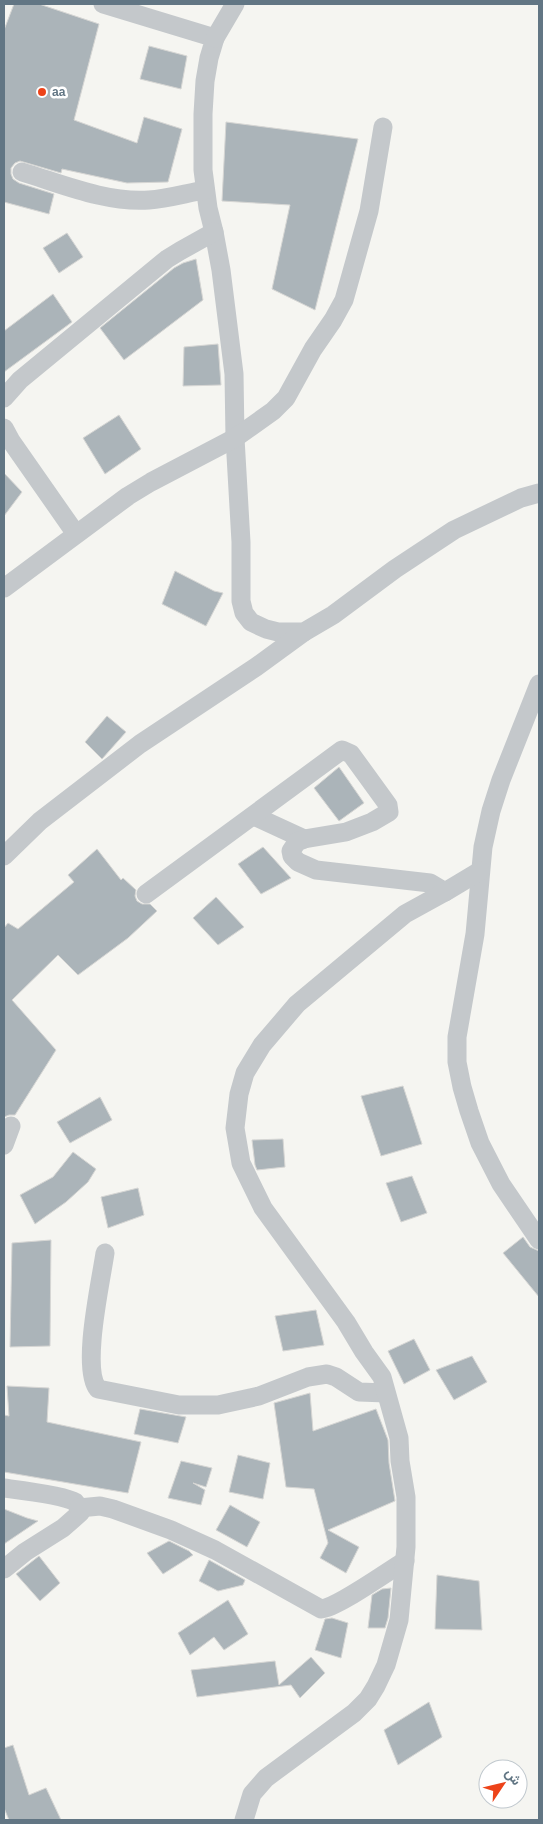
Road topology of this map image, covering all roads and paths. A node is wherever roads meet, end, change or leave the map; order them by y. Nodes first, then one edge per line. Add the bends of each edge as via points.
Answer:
1 (103, 4) edge
2 (235, 4) edge
3 (215, 38) junction
4 (383, 127) dead end
5 (22, 172) dead end
6 (205, 190) junction
7 (214, 232) junction
8 (4, 398) edge
9 (4, 428) edge
10 (235, 438) junction
11 (539, 493) edge
12 (76, 534) junction
13 (4, 588) edge
14 (304, 632) junction
15 (539, 684) edge
16 (254, 816) junction
17 (304, 839) junction
18 (4, 856) edge
19 (480, 871) junction
20 (445, 892) junction
21 (146, 894) dead end
22 (11, 1126) dead end
23 (4, 1145) edge
24 (539, 1240) edge
25 (105, 1253) dead end
26 (386, 1393) junction
27 (4, 1488) edge
28 (79, 1508) junction
29 (405, 1561) junction
30 (4, 1569) edge
31 (244, 1820) edge

1 - 3 street
2 - 3 street
3 - 6 street via 207,69 203,114
4 - 10 street via 369,210 338,312 286,398
5 - 6 street via 127,200 150,200
6 - 7 street
7 - 8 street via 149,273 20,380
7 - 10 street via 234,374
9 - 12 street
10 - 12 street via 151,482
10 - 14 street via 244,613 251,622 266,629
11 - 14 street via 454,530
12 - 13 street
14 - 18 street via 140,744 40,822
15 - 19 street via 491,811
16 - 17 street
16 - 17 street via 336,753 348,751 388,805 389,812 346,832
16 - 21 street
17 - 20 street via 297,842 291,851 292,856 316,870 426,882
19 - 20 street
19 - 24 street via 475,934 457,1037 457,1062 469,1111 490,1166
20 - 26 street via 405,914 297,1004 262,1045 245,1073 235,1128 241,1163 259,1200 346,1322 382,1377
22 - 23 street
25 - 26 street via 92,1342 91,1373 98,1389 179,1404 218,1405 259,1396 308,1377 327,1374 359,1392
26 - 29 street via 399,1438 406,1498
27 - 28 street via 61,1498 74,1502
28 - 29 street via 100,1506 113,1509 171,1530 215,1550 320,1609 338,1603
28 - 30 street via 80,1513 73,1520
29 - 31 street via 395,1638 386,1665 368,1699 354,1714 266,1778 252,1794

